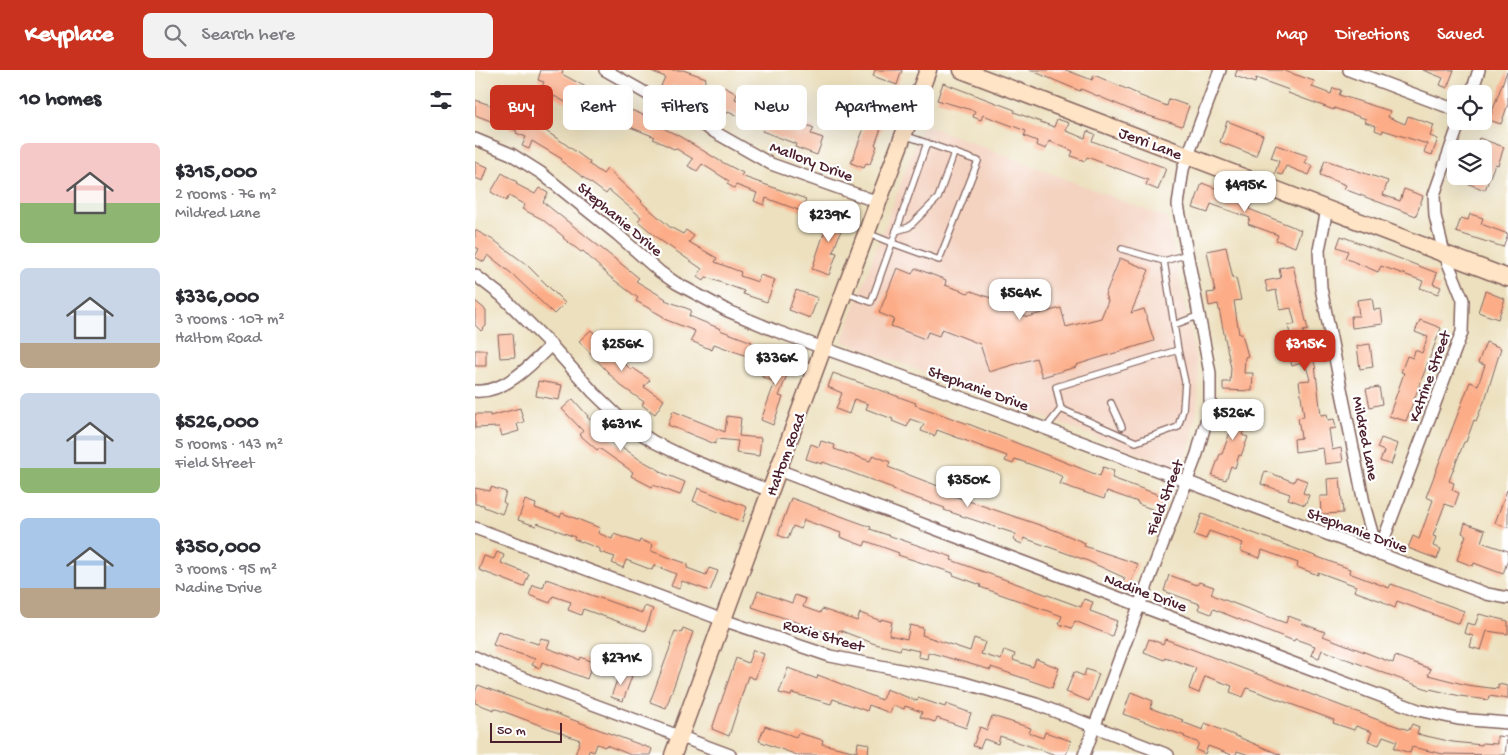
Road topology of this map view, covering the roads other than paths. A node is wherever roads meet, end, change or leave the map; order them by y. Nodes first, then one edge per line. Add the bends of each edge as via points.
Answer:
1 (605, 70) edge
2 (928, 70) edge
3 (962, 70) edge
4 (1220, 70) edge
5 (1349, 70) edge
6 (1479, 70) edge
7 (1474, 85) edge
8 (1447, 107) edge
9 (1457, 130) edge
10 (903, 135) junction
11 (475, 139) edge
12 (927, 144) junction
13 (954, 153) junction
14 (1188, 156) junction
15 (878, 202) junction
16 (1327, 209) junction
17 (896, 231) junction
18 (866, 233) junction
19 (892, 243) junction
20 (1122, 249) dead end
21 (1444, 253) junction
22 (1188, 254) junction
23 (1164, 261) junction
24 (475, 275) edge
25 (1508, 278) edge
26 (844, 292) junction
27 (1200, 315) junction
28 (1174, 325) junction
29 (551, 345) junction
30 (823, 348) junction
31 (1178, 350) junction
32 (475, 391) edge
33 (1111, 403) dead end
34 (1061, 409) junction
35 (1122, 427) dead end
36 (1045, 429) junction
37 (778, 470) junction
38 (1187, 482) junction
39 (770, 491) junction
40 (475, 528) edge
41 (1378, 554) junction
42 (1508, 598) edge
43 (1139, 606) junction
44 (723, 620) junction
45 (475, 657) edge
46 (1508, 723) edge
47 (1095, 727) junction
48 (680, 737) junction
49 (673, 755) edge
50 (730, 755) edge
51 (1084, 755) edge
52 (1168, 755) edge

1 - 15 street, Mallory Drive via 771,164
2 - 10 main road, Haltom Road
3 - 14 main road, Jerri Lane
4 - 14 street, Field Street
5 - 8 street
6 - 7 street
9 - 21 street, Katrine Street via 1434,195 1435,216
10 - 12 lane
10 - 15 main road, Haltom Road
11 - 30 street, Stephanie Drive via 511,154 541,173 676,283 728,311
12 - 13 lane
12 - 17 lane
13 - 17 lane via 938,198 909,226
13 - 19 lane via 978,161 939,260
14 - 16 main road, Jerri Lane
14 - 22 street, Field Street via 1178,205
15 - 18 main road, Haltom Road
16 - 21 main road, Jerri Lane
16 - 41 street, Mildred Lane via 1319,250 1321,288 1365,508
17 - 19 lane
18 - 19 lane
18 - 26 main road, Haltom Road
19 - 26 lane via 871,302
20 - 23 lane
21 - 25 main road, Jerri Lane
21 - 41 street, Katrine Street via 1463,300 1462,332
22 - 23 lane
22 - 27 street, Field Street
23 - 28 lane
24 - 29 street via 502,296
26 - 30 main road, Haltom Road
27 - 28 lane
27 - 38 street, Field Street via 1210,373 1210,407
28 - 31 lane
29 - 32 street via 511,380 494,388
29 - 39 street via 625,423 654,442
30 - 36 street, Stephanie Drive
30 - 37 main road, Haltom Road
31 - 34 lane via 1055,388
31 - 34 lane via 1185,382 1178,427 1136,442
33 - 35 lane
34 - 36 lane
36 - 38 street, Stephanie Drive
37 - 39 main road, Haltom Road
37 - 43 street, Nadine Drive
38 - 41 street, Stephanie Drive
38 - 43 street, Field Street
39 - 44 main road, Haltom Road
40 - 44 street, Roxie Street
41 - 42 street, Stephanie Drive via 1487,594
43 - 46 street, Nadine Drive via 1418,710 1457,719
43 - 47 street, Field Street
44 - 47 street, Roxie Street via 830,656 961,682 1036,704
44 - 48 main road, Haltom Road
45 - 48 street via 509,673
47 - 51 street, Field Street
47 - 52 street, Roxie Street
48 - 49 main road, Haltom Road
48 - 50 street

